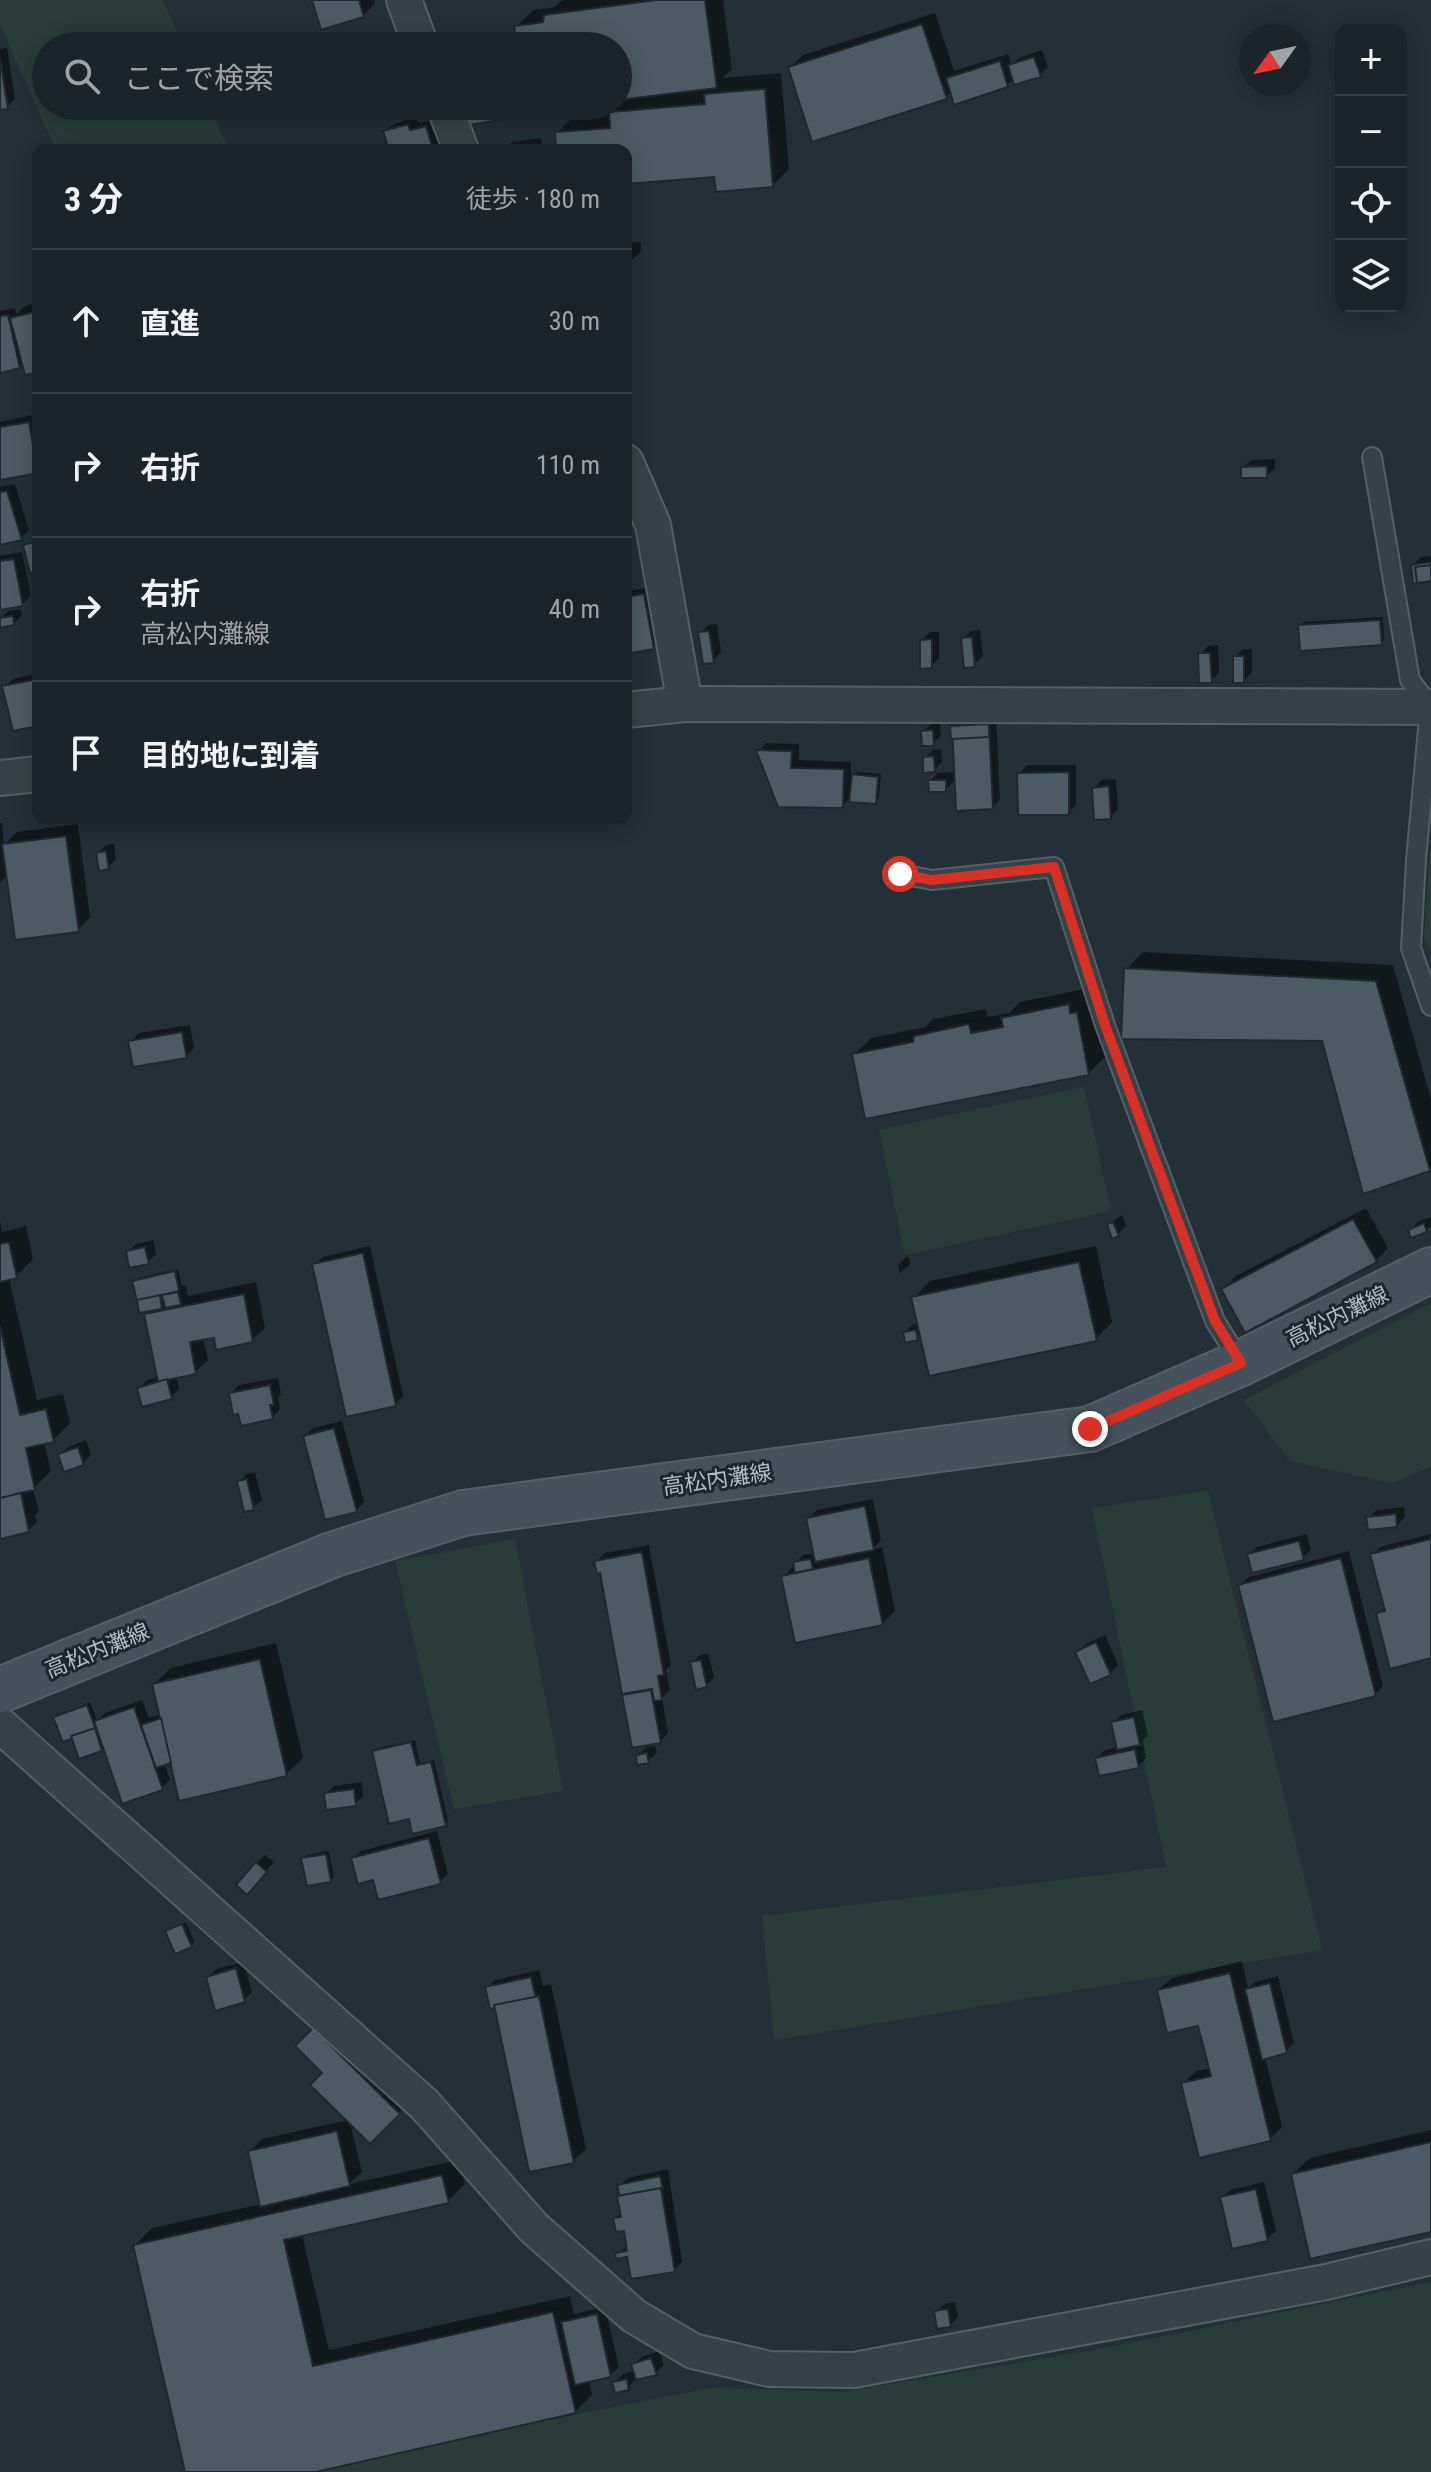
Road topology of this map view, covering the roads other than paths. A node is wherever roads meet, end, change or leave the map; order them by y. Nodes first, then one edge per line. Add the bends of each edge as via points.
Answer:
1 (404, 0) edge
2 (416, 32) edge
3 (449, 120) edge
4 (459, 144) edge
5 (1372, 457) dead end
6 (632, 476) edge
7 (685, 704) junction
8 (1431, 707) edge
9 (632, 709) edge
10 (32, 775) edge
11 (0, 778) edge
12 (900, 874) dead end
13 (1431, 1006) edge
14 (1431, 1270) edge
15 (1241, 1363) junction
16 (0, 1690) edge
17 (0, 1725) edge
18 (1431, 2257) edge

1 - 2 street
3 - 4 street
5 - 8 lane via 1410,680
6 - 7 street via 653,525
7 - 8 street
7 - 9 street
8 - 13 lane via 1411,948
10 - 11 street
12 - 15 lane via 932,880 1054,867 1105,1025 1209,1306
14 - 15 main road, 高松内灘線
15 - 16 main road, 高松内灘線 via 1090,1429 463,1513 332,1555
17 - 18 street via 424,2104 534,2228 634,2316 693,2351 769,2369 854,2370 1326,2282

